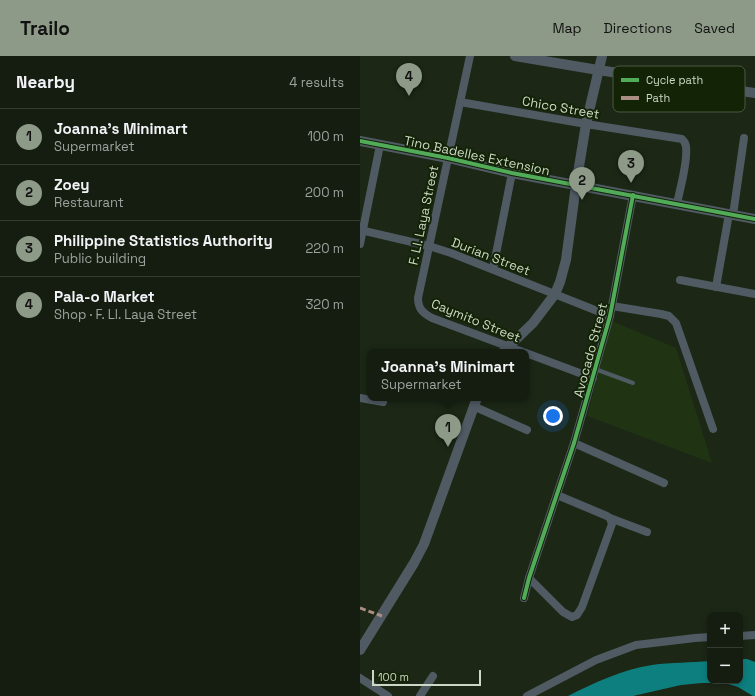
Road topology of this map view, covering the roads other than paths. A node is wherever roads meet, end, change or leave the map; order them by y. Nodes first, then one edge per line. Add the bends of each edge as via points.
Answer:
1 (470, 56) edge
2 (515, 56) edge
3 (602, 56) edge
4 (598, 70) junction
5 (613, 72) edge
6 (745, 92) edge
7 (755, 93) edge
8 (460, 102) junction
9 (586, 124) junction
10 (744, 138) dead end
11 (360, 141) edge
12 (380, 145) junction
13 (448, 158) junction
14 (512, 173) junction
15 (576, 185) junction
16 (633, 195) junction
17 (677, 204) junction
18 (731, 215) junction
19 (755, 219) edge
20 (361, 231) edge
21 (360, 244) edge
22 (429, 246) junction
23 (493, 269) junction
24 (680, 280) dead end
25 (716, 287) junction
26 (555, 294) junction
27 (755, 294) edge
28 (612, 306) junction
29 (420, 309) joint
30 (610, 316) junction
31 (506, 349) edge
32 (529, 354) edge
33 (595, 369) junction
34 (593, 378) junction
35 (633, 383) dead end
36 (377, 401) edge
37 (383, 402) dead end
38 (475, 402) edge
39 (713, 429) dead end
40 (527, 430) dead end
41 (574, 443) junction
42 (664, 483) dead end
43 (557, 495) junction
44 (610, 518) junction
45 (646, 532) dead end
46 (529, 578) junction
47 (524, 598) dead end
48 (755, 635) edge
49 (743, 636) edge
50 (707, 637) edge
51 (360, 650) edge
52 (433, 676) dead end
53 (360, 678) edge
54 (388, 696) edge
55 (420, 696) edge
56 (527, 696) edge

1 - 8 street, F. Ll. Laya Street
2 - 4 street
3 - 4 street
4 - 5 street
4 - 9 street
6 - 7 street
8 - 9 street, Chico Street
8 - 13 street, F. Ll. Laya Street
9 - 15 street
9 - 17 street, Chico Street via 682,139 685,142 686,155
10 - 18 street
11 - 12 street, Tino Badelles Extension
12 - 13 street, Tino Badelles Extension
12 - 20 street
13 - 14 street, Tino Badelles Extension
13 - 22 street, F. Ll. Laya Street
14 - 15 street, Tino Badelles Extension
14 - 23 street
15 - 16 street, Tino Badelles Extension
15 - 26 street via 566,260
16 - 17 street, Tino Badelles Extension
16 - 28 street, Avocado Street
17 - 18 street, Tino Badelles Extension
18 - 19 street, Tino Badelles Extension
18 - 25 street
20 - 21 street
20 - 22 street, Durian Street
22 - 23 street, Durian Street
22 - 29 street, F. Ll. Laya Street via 418,298
23 - 26 street, Durian Street
24 - 25 street
25 - 27 street
26 - 30 street, Durian Street
26 - 31 street via 533,323
28 - 30 street, Avocado Street
28 - 39 street via 662,314 674,319
29 - 31 street, Caymito Street via 432,318
30 - 33 street, Avocado Street
32 - 34 street, Caymito Street
33 - 34 street, Avocado Street
33 - 35 lane
34 - 41 street, Avocado Street
36 - 37 street
38 - 40 street
38 - 51 street via 424,544
41 - 42 street
41 - 43 street, Avocado Street
43 - 44 street
43 - 46 street, Avocado Street
44 - 45 street
44 - 46 street via 612,524 577,615 572,617 564,612
46 - 47 street, Avocado Street
48 - 49 street
50 - 56 street via 636,646 596,660
52 - 55 street
53 - 54 street

